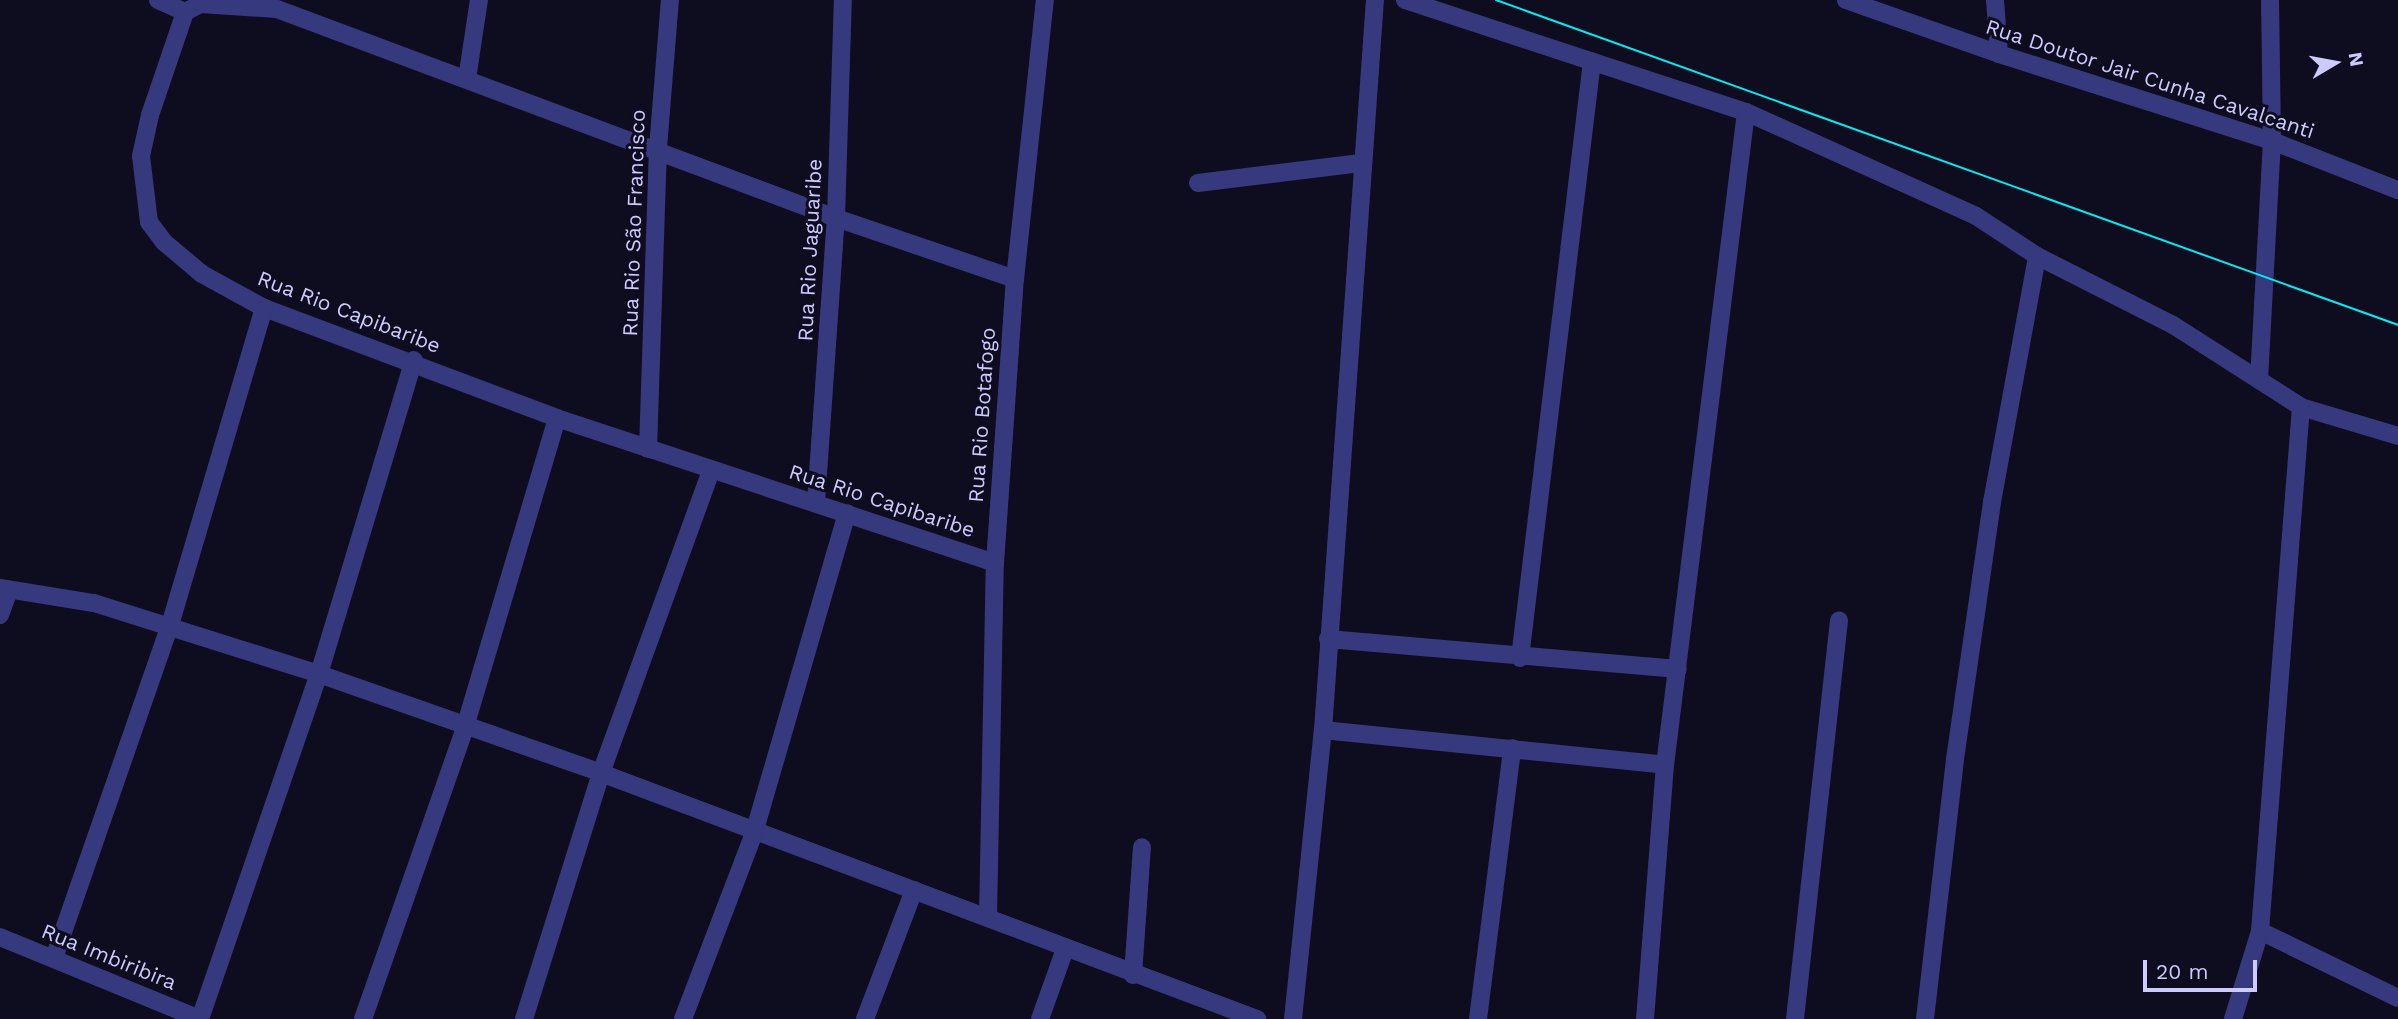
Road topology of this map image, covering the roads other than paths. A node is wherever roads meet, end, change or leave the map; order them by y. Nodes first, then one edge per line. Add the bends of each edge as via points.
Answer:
1 (158, 0) edge
2 (480, 0) edge
3 (670, 0) edge
4 (844, 0) edge
5 (1045, 0) edge
6 (1375, 0) edge
7 (1405, 0) edge
8 (1846, 0) edge
9 (1995, 0) edge
10 (2270, 0) edge
11 (278, 4) edge
12 (185, 12) junction
13 (1998, 54) junction
14 (1592, 61) junction
15 (467, 79) junction
16 (1746, 112) junction
17 (2272, 141) junction
18 (658, 148) junction
19 (1361, 163) junction
20 (1198, 183) dead end
21 (2398, 190) edge
22 (836, 218) junction
23 (2037, 256) junction
24 (1015, 279) junction
25 (264, 307) junction
26 (414, 360) junction
27 (2259, 380) junction
28 (2301, 407) junction
29 (557, 418) junction
30 (2398, 436) edge
31 (648, 449) junction
32 (711, 471) junction
33 (817, 502) junction
34 (847, 513) junction
35 (995, 563) junction
36 (4, 589) edge
37 (0, 615) edge
38 (1839, 620) dead end
39 (170, 625) junction
40 (1328, 639) junction
41 (1520, 658) junction
42 (1678, 668) junction
43 (319, 674) junction
44 (465, 727) junction
45 (1323, 730) junction
46 (1513, 748) junction
47 (1665, 765) junction
48 (601, 773) junction
49 (754, 833) junction
50 (1142, 847) dead end
51 (914, 890) junction
52 (988, 918) junction
53 (2260, 931) junction
54 (0, 937) edge
55 (1065, 949) junction
56 (54, 958) junction
57 (1133, 975) junction
58 (2398, 998) edge
59 (1215, 1013) edge
60 (200, 1019) edge
61 (363, 1019) edge
62 (524, 1019) edge
63 (683, 1019) edge
64 (865, 1019) edge
65 (1040, 1019) edge
66 (1256, 1019) edge
67 (1293, 1019) edge
68 (1478, 1019) edge
69 (1646, 1019) edge
70 (1795, 1019) edge
71 (1925, 1019) edge
72 (2233, 1019) edge

1 - 12 street
2 - 15 street
3 - 18 street, Rua Rio São Francisco
4 - 22 street, Rua Rio Jaguaribe
5 - 24 street, Rua Rio Botafogo
6 - 19 street
7 - 14 street
8 - 13 street, Rua Doutor Jair Cunha Cavalcanti
9 - 13 street
10 - 17 street
11 - 12 street via 201,5
11 - 15 street
12 - 25 street, Rua Rio Capibaribe via 149,115 141,156 149,222 164,242 202,274
13 - 17 street, Rua Doutor Jair Cunha Cavalcanti
14 - 16 street
14 - 41 street
15 - 18 street
16 - 23 street via 1976,216
16 - 42 street
17 - 21 street, Rua Doutor Jair Cunha Cavalcanti
17 - 27 street
18 - 22 street
18 - 31 street, Rua Rio São Francisco
19 - 20 street
19 - 40 street
22 - 24 street
22 - 33 street, Rua Rio Jaguaribe
23 - 27 street via 2173,325
23 - 71 street via 1988,529
24 - 35 street, Rua Rio Botafogo
25 - 26 street, Rua Rio Capibaribe
25 - 39 street
26 - 29 street, Rua Rio Capibaribe
26 - 43 street
27 - 28 street
28 - 30 street
28 - 53 street
29 - 31 street, Rua Rio Capibaribe
29 - 44 street
31 - 32 street, Rua Rio Capibaribe
32 - 33 street, Rua Rio Capibaribe
32 - 48 street
33 - 34 street, Rua Rio Capibaribe
34 - 35 street, Rua Rio Capibaribe
34 - 49 street
35 - 52 street, Rua Rio Botafogo
36 - 37 street
36 - 39 street via 94,603
38 - 70 street
39 - 43 street
39 - 56 street
40 - 41 street
40 - 45 street
41 - 42 street
42 - 47 street
43 - 44 street
43 - 60 street
44 - 48 street
44 - 61 street
45 - 46 street
45 - 67 street
46 - 47 street
46 - 68 street
47 - 69 street
48 - 49 street
48 - 62 street
49 - 51 street
49 - 63 street
50 - 57 street
51 - 52 street
51 - 64 street
52 - 55 street
53 - 58 street
53 - 72 street
54 - 56 street, Rua Imbiribira
55 - 57 street
55 - 65 street
56 - 60 street, Rua Imbiribira
57 - 59 street
59 - 66 street

